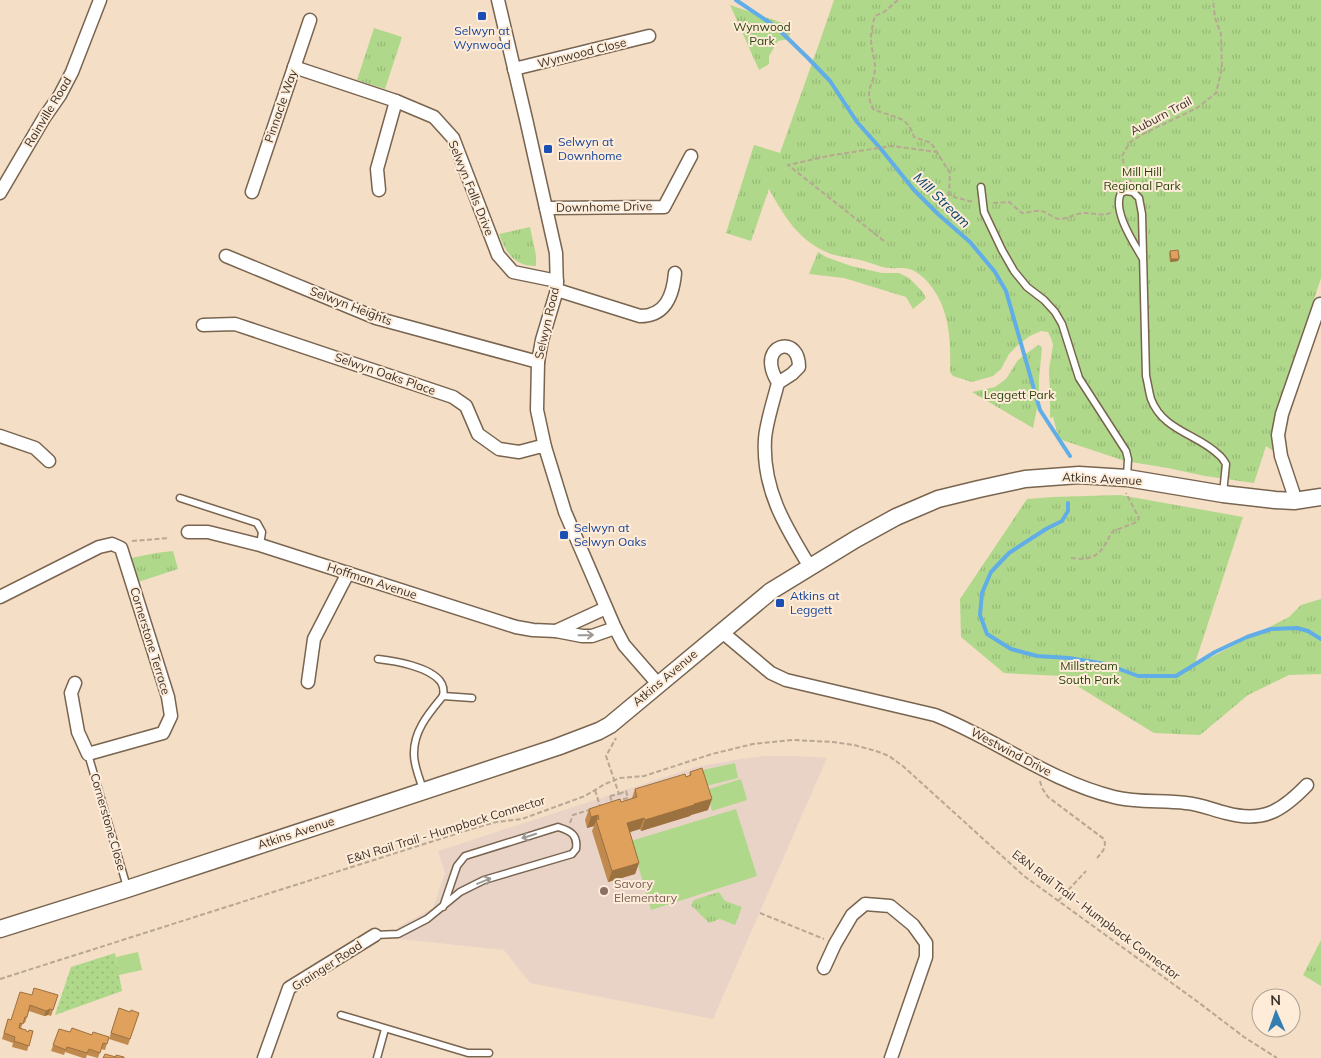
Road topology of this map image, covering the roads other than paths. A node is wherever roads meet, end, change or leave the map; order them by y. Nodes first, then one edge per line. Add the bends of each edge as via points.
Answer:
1 (100, 0) edge
2 (498, 0) edge
3 (310, 20) dead end
4 (649, 36) dead end
5 (294, 67) junction
6 (514, 69) junction
7 (396, 101) junction
8 (690, 156) dead end
9 (981, 187) dead end
10 (379, 190) dead end
11 (252, 192) dead end
12 (0, 193) edge
13 (546, 208) junction
14 (226, 256) dead end
15 (1143, 259) junction
16 (675, 273) dead end
17 (557, 286) junction
18 (1320, 304) edge
19 (203, 325) dead end
20 (538, 362) junction
21 (778, 384) dead end
22 (0, 436) edge
23 (545, 447) junction
24 (50, 461) dead end
25 (1126, 478) junction
26 (1223, 494) junction
27 (1321, 497) edge
28 (180, 498) dead end
29 (1294, 500) junction
30 (188, 532) dead end
31 (260, 546) junction
32 (810, 567) junction
33 (348, 573) junction
34 (0, 597) edge
35 (606, 608) junction
36 (615, 628) junction
37 (556, 631) junction
38 (722, 632) junction
39 (378, 659) dead end
40 (308, 682) dead end
41 (75, 683) dead end
42 (658, 684) junction
43 (443, 696) junction
44 (472, 698) dead end
45 (88, 754) junction
46 (1307, 785) dead end
47 (423, 791) junction
48 (127, 890) junction
49 (443, 907) junction
50 (0, 929) edge
51 (375, 935) joint
52 (824, 968) dead end
53 (341, 1015) dead end
54 (385, 1029) junction
55 (490, 1053) dead end
56 (264, 1058) edge
57 (377, 1058) edge
58 (891, 1058) edge

1 - 12 street, Rainville Road via 72,72
2 - 6 street, Selwyn Road
3 - 5 street, Pinnacle Way
4 - 6 street, Wynwood Close
5 - 7 street, Selwyn Falls Drive
5 - 11 street, Pinnacle Way
6 - 13 street, Selwyn Road
7 - 10 street via 377,169
7 - 17 street, Selwyn Falls Drive via 434,117 453,138 498,255 513,272
8 - 13 street, Downhome Drive via 664,207
9 - 25 lane via 982,204 990,226 1014,271 1026,287 1055,312 1079,378 1126,451
13 - 17 street, Selwyn Road via 556,252
14 - 20 street, Selwyn Heights via 376,318
15 - 15 lane via 1139,198 1126,191 1118,198 1120,211
15 - 26 lane via 1146,376 1152,400 1162,417 1219,454 1226,464
16 - 17 street, Selwyn Falls Drive via 670,297 657,313 649,316 640,316
17 - 20 street, Selwyn Road
18 - 29 street via 1282,414 1278,435
19 - 23 street, Selwyn Oaks Place via 235,324 453,397 466,406 478,434 499,449 519,452
20 - 23 street, Selwyn Road via 537,410
21 - 32 street via 765,438 770,489 780,516
22 - 24 street via 35,448
23 - 35 street, Selwyn Road via 565,512
25 - 26 street, Atkins Avenue
25 - 32 street, Atkins Avenue via 1079,475 1025,479 938,499 896,517
26 - 29 street, Atkins Avenue
27 - 29 street, Atkins Avenue
28 - 31 lane via 257,524 262,532
30 - 31 street, Hoffman Avenue via 208,532
31 - 33 street, Hoffman Avenue
32 - 38 street, Atkins Avenue via 771,590
33 - 37 street, Hoffman Avenue via 516,626
33 - 40 street via 314,639
34 - 45 street, Cornerstone Terrace via 99,547 125,545 171,716 163,733
35 - 36 street, Selwyn Road
35 - 37 street, Hoffman Avenue
37 -> 36 street, Hoffman Avenue via 592,636
36 - 42 street, Selwyn Road via 624,644
38 - 42 street, Atkins Avenue
38 - 46 street, Westwind Drive via 771,673 786,680 935,715 1037,767 1115,798 1186,803 1247,817 1270,814 1293,800
39 - 43 lane via 400,662 432,674 441,681
41 - 45 street, Cornerstone Close via 72,700 78,732
42 - 47 street, Atkins Avenue via 599,731
43 - 44 lane
43 - 47 lane via 419,729 414,742 414,757
45 - 48 lane, Cornerstone Close
47 - 48 street, Atkins Avenue
48 - 50 street, Atkins Avenue
49 -> 49 lane via 460,892 484,880 572,854 577,842 574,835 558,827 465,856
49 - 51 lane via 398,934
51 - 56 street, Grainger Road via 289,988
52 - 58 street via 852,916 865,904 890,906 913,925 926,942 926,957
53 - 54 lane
54 - 55 lane via 468,1053
54 - 57 lane

